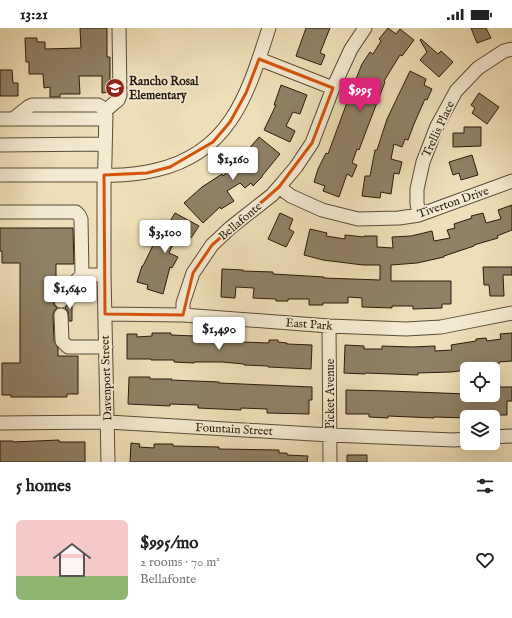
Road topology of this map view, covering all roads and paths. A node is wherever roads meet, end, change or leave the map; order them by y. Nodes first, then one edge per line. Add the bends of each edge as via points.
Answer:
1 (119, 28) edge
2 (269, 28) edge
3 (365, 28) edge
4 (512, 49) edge
5 (259, 59) junction
6 (333, 88) junction
7 (106, 114) junction
8 (7, 119) edge
9 (105, 144) junction
10 (0, 145) edge
11 (0, 174) edge
12 (104, 175) junction
13 (512, 181) edge
14 (279, 187) junction
15 (0, 212) edge
16 (419, 215) junction
17 (82, 275) junction
18 (104, 275) junction
19 (61, 301) dead end
20 (512, 313) edge
21 (105, 314) junction
22 (61, 315) dead end
23 (183, 315) junction
24 (329, 326) junction
25 (106, 347) junction
26 (108, 422) junction
27 (0, 423) edge
28 (330, 435) junction
29 (512, 436) edge
30 (500, 437) edge
31 (460, 440) edge
32 (108, 462) edge
33 (330, 462) edge

1 - 7 street via 120,95
2 - 5 street
3 - 6 street, Bellafonte via 351,49
4 - 16 street, Trellis Place via 504,51 478,68 456,91 437,126 423,162 417,189
5 - 6 street
5 - 12 street via 246,93 230,122 213,142 192,157 170,167 117,176
6 - 14 street, Bellafonte via 312,143
7 - 8 street
7 - 9 street, Davenport Street
9 - 10 street
9 - 12 street, Davenport Street
11 - 12 street
12 - 18 street, Davenport Street
13 - 16 street, Tiverton Drive
14 - 16 street, Tiverton Drive via 291,196 322,210 358,218 399,218
14 - 23 street, Bellafonte via 212,246 193,274 183,303
15 - 17 street via 76,212 81,219
17 - 18 street
17 - 19 street
18 - 21 street, Davenport Street
20 - 24 street, East Park via 440,327
21 - 23 street, East Park
21 - 25 street, Davenport Street
22 - 25 street via 62,341 68,347
23 - 24 street, East Park
24 - 28 street, Picket Avenue
25 - 26 street, Davenport Street
26 - 27 street, Fountain Street
26 - 28 street, Fountain Street
26 - 32 street, Davenport Street
28 - 31 street, Fountain Street
28 - 33 street, Picket Avenue
29 - 30 street

